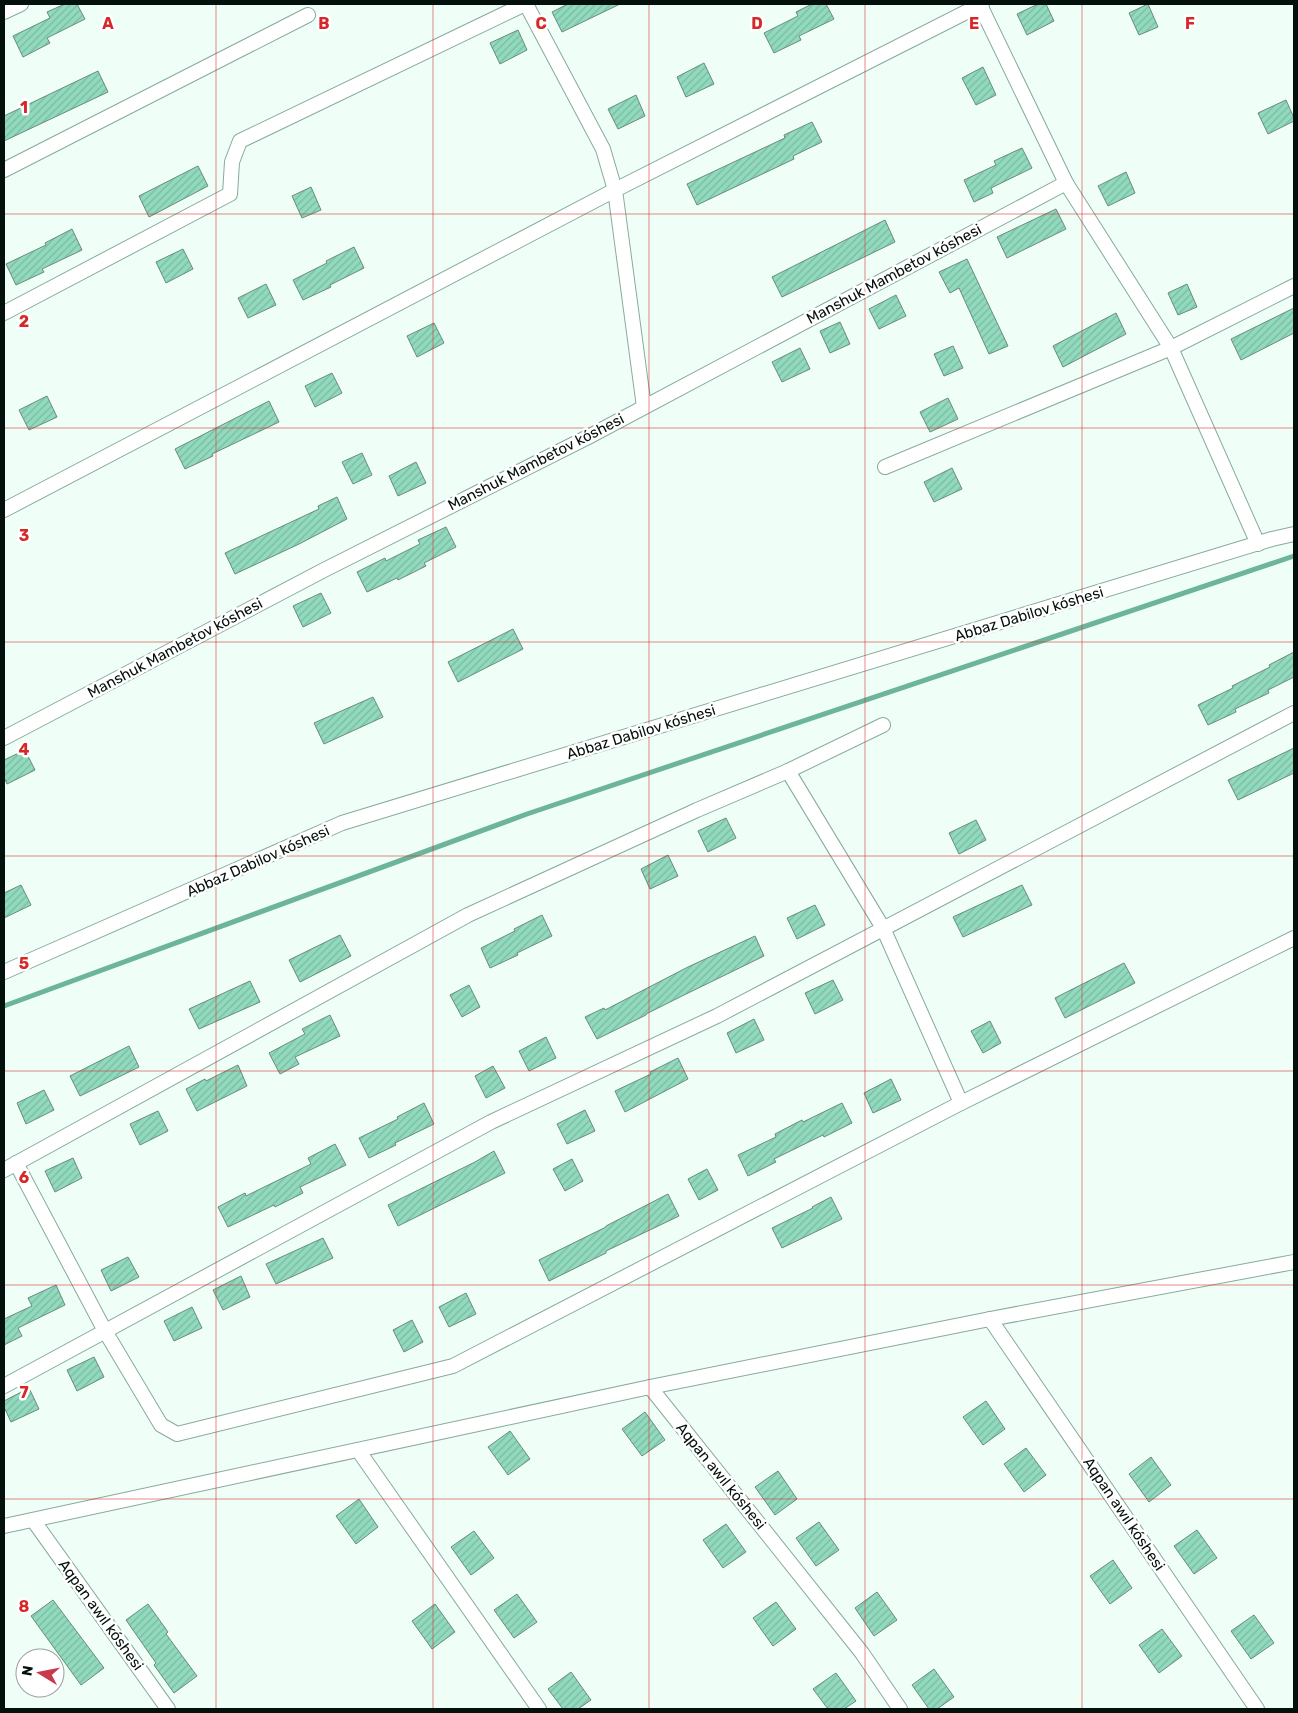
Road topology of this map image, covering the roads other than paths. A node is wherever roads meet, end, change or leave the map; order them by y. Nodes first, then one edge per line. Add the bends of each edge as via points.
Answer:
1 (21, 4) edge
2 (526, 4) edge
3 (981, 4) edge
4 (4, 12) edge
5 (308, 14) dead end
6 (4, 170) edge
7 (1066, 183) junction
8 (615, 190) junction
9 (1294, 286) edge
10 (4, 313) edge
11 (1171, 348) junction
12 (644, 407) junction
13 (885, 467) dead end
14 (4, 510) edge
15 (1294, 534) edge
16 (1258, 544) junction
17 (1294, 713) edge
18 (883, 724) dead end
19 (4, 738) edge
20 (788, 771) junction
21 (884, 928) junction
22 (1294, 938) edge
23 (4, 972) edge
24 (961, 1103) junction
25 (10, 1167) edge
26 (1294, 1262) edge
27 (990, 1319) junction
28 (106, 1331) junction
29 (4, 1386) edge
30 (650, 1387) junction
31 (358, 1450) junction
32 (33, 1520) junction
33 (4, 1526) edge
34 (168, 1709) edge
35 (539, 1709) edge
36 (900, 1709) edge
37 (1257, 1709) edge

1 - 4 street
2 - 8 street via 603,149
2 - 10 street via 240,141 232,162 230,194
3 - 7 street
3 - 8 street
5 - 6 street
7 - 11 street
7 - 12 street, Manshuk Mambetov kóshesi
8 - 12 street
8 - 14 street
9 - 11 street
11 - 13 street
11 - 16 street
12 - 19 street, Manshuk Mambetov kóshesi
15 - 16 street, Abbaz Dabilov kóshesi
16 - 23 street, Abbaz Dabilov kóshesi via 342,824
17 - 21 street
18 - 20 street
20 - 21 street
20 - 25 street via 468,915
21 - 24 street
21 - 28 street via 716,1016 491,1122
22 - 24 street
24 - 28 street via 452,1366 178,1434 161,1425
25 - 28 street
26 - 27 street
27 - 30 street
27 - 37 street, Aqpan awıl kóshesi
28 - 29 street
30 - 31 street
30 - 36 street, Aqpan awıl kóshesi via 862,1653
31 - 32 street
31 - 35 street
32 - 33 street
32 - 34 street, Aqpan awıl kóshesi

